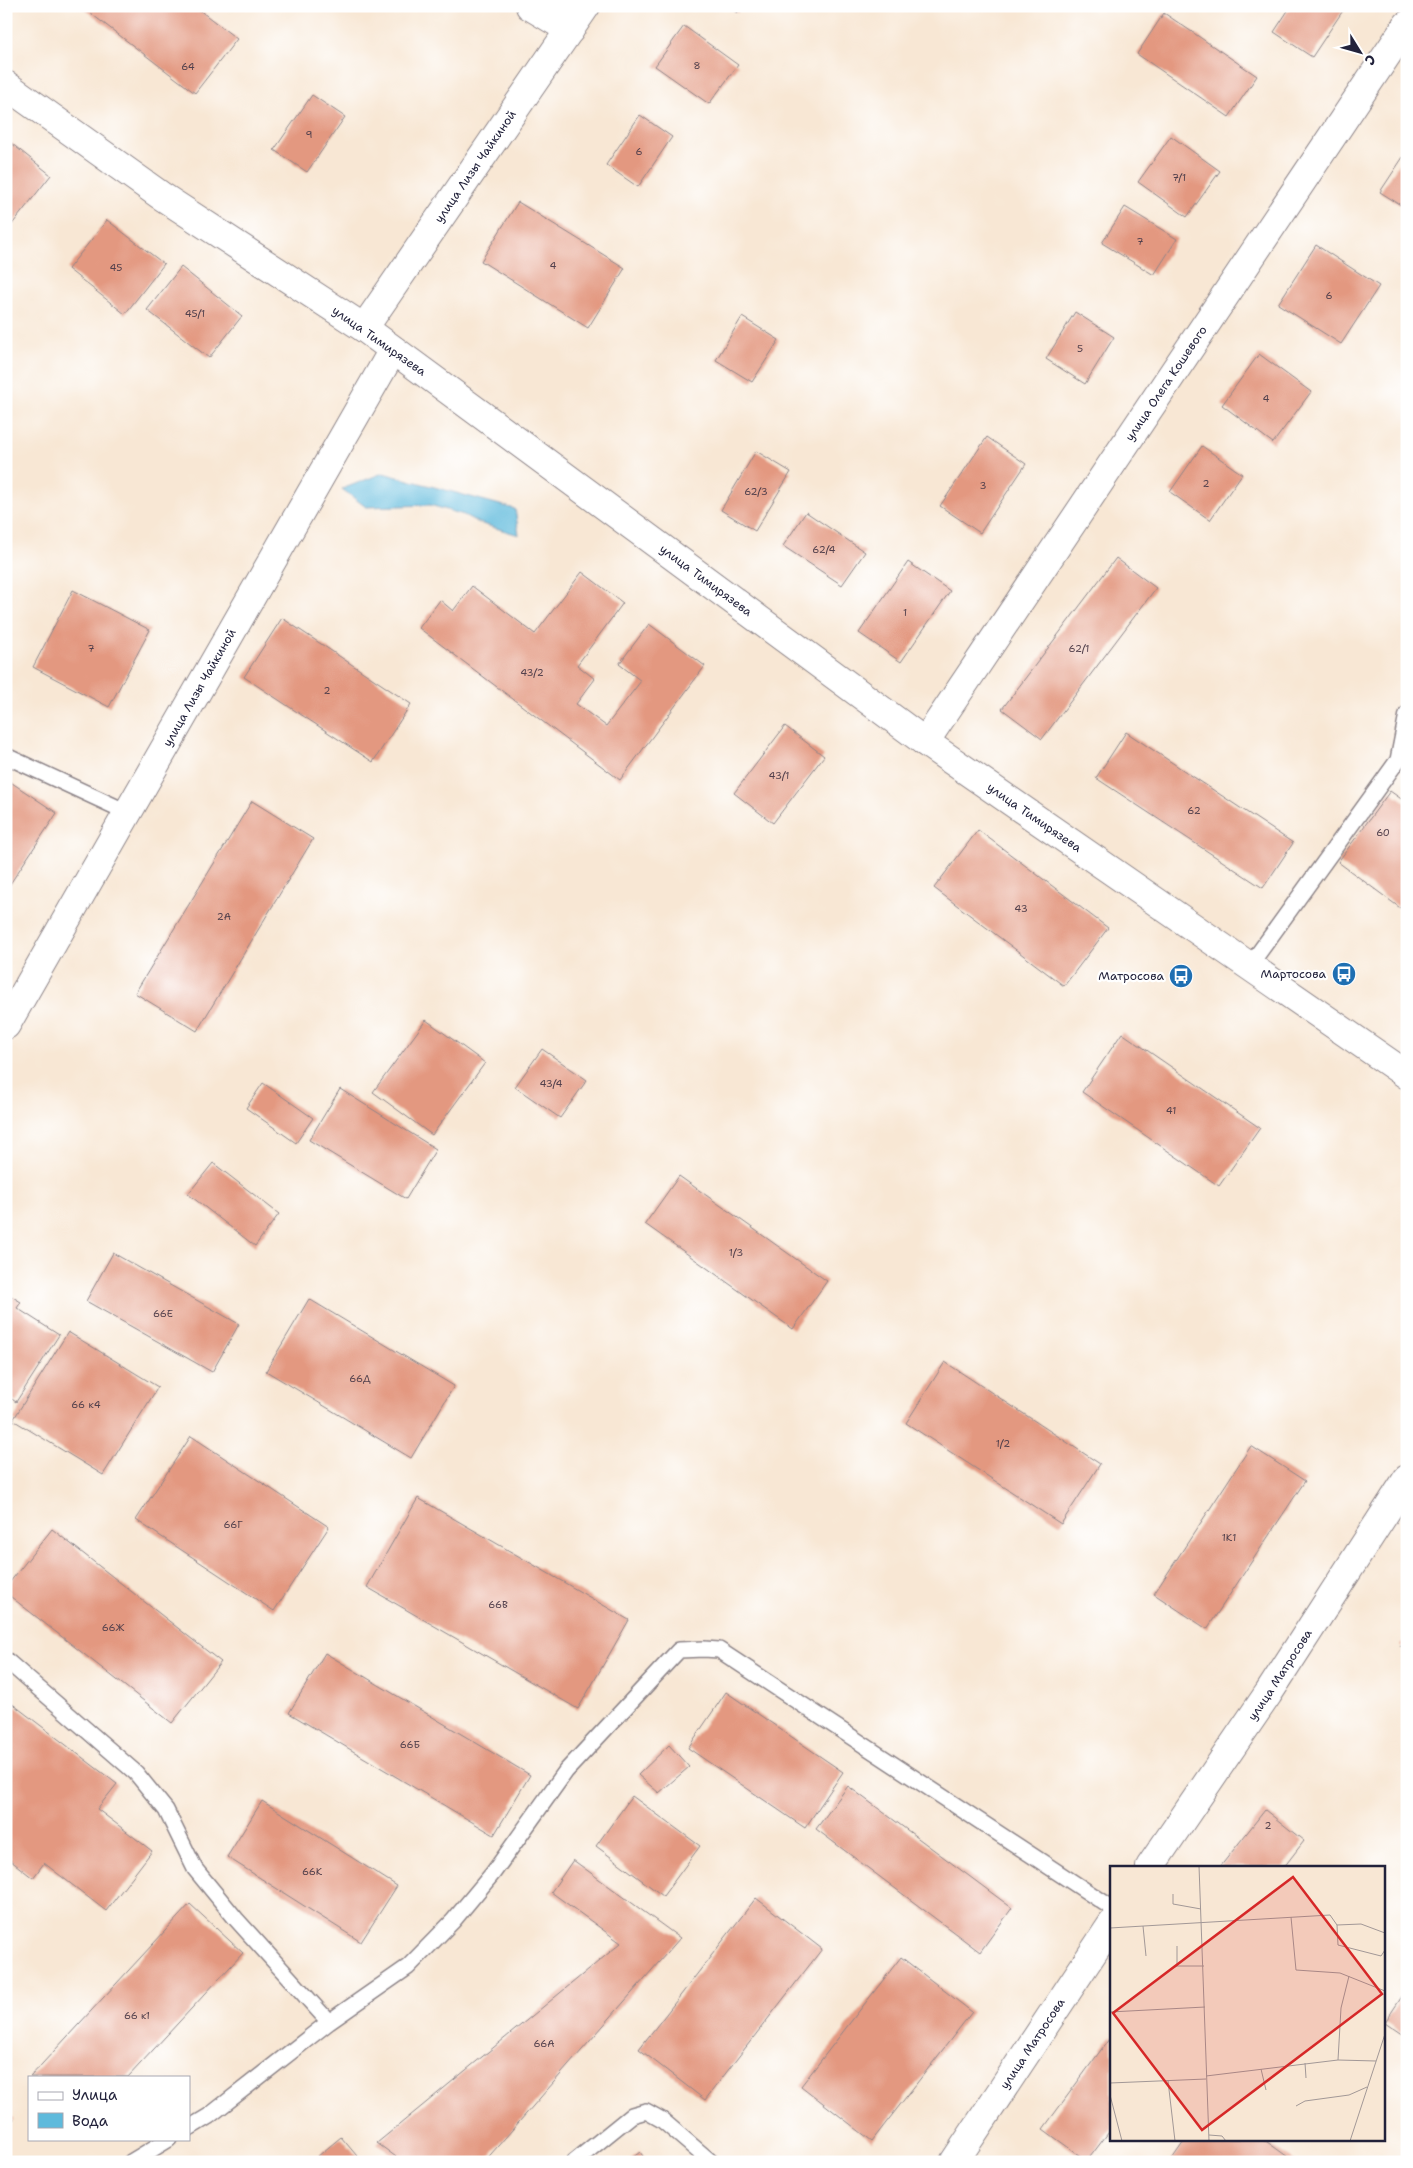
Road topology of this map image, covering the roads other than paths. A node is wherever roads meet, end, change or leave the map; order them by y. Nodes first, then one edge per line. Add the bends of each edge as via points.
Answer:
1 (530, 6) edge
2 (586, 6) edge
3 (1407, 25) edge
4 (570, 30) junction
5 (6, 84) edge
6 (364, 328) junction
7 (394, 350) junction
8 (1407, 714) edge
9 (925, 742) junction
10 (6, 756) edge
11 (1402, 763) edge
12 (128, 813) junction
13 (1250, 965) junction
14 (6, 1025) edge
15 (1407, 1075) edge
16 (1407, 1479) edge
17 (6, 1660) edge
18 (1151, 1866) edge
19 (1110, 1907) edge
20 (1110, 1927) edge
21 (329, 2022) junction
22 (190, 2127) edge
23 (167, 2140) edge
24 (131, 2162) edge
25 (574, 2162) edge
26 (711, 2162) edge
27 (954, 2162) edge

1 - 4 street
2 - 4 street, улица Лизы Чайкиной
3 - 9 street, улица Олега Кошевого
4 - 6 street, улица Лизы Чайкиной
5 - 6 street, улица Тимирязева via 160,194
6 - 7 street, улица Тимирязева
7 - 9 street, улица Тимирязева
7 - 12 street, улица Лизы Чайкиной
8 - 11 lane
9 - 13 street, улица Тимирязева
10 - 12 lane
11 - 13 lane
12 - 14 street, улица Лизы Чайкиной
13 - 15 street, улица Тимирязева
16 - 18 street, улица Матросова via 1268,1694
17 - 21 lane via 136,1772 166,1810 195,1869
19 - 21 lane via 719,1650 679,1650 566,1772 453,1922 408,1967
20 - 27 street, улица Матросова
21 - 22 lane via 210,2116
23 - 24 lane
25 - 26 lane via 632,2115 646,2111 662,2120

